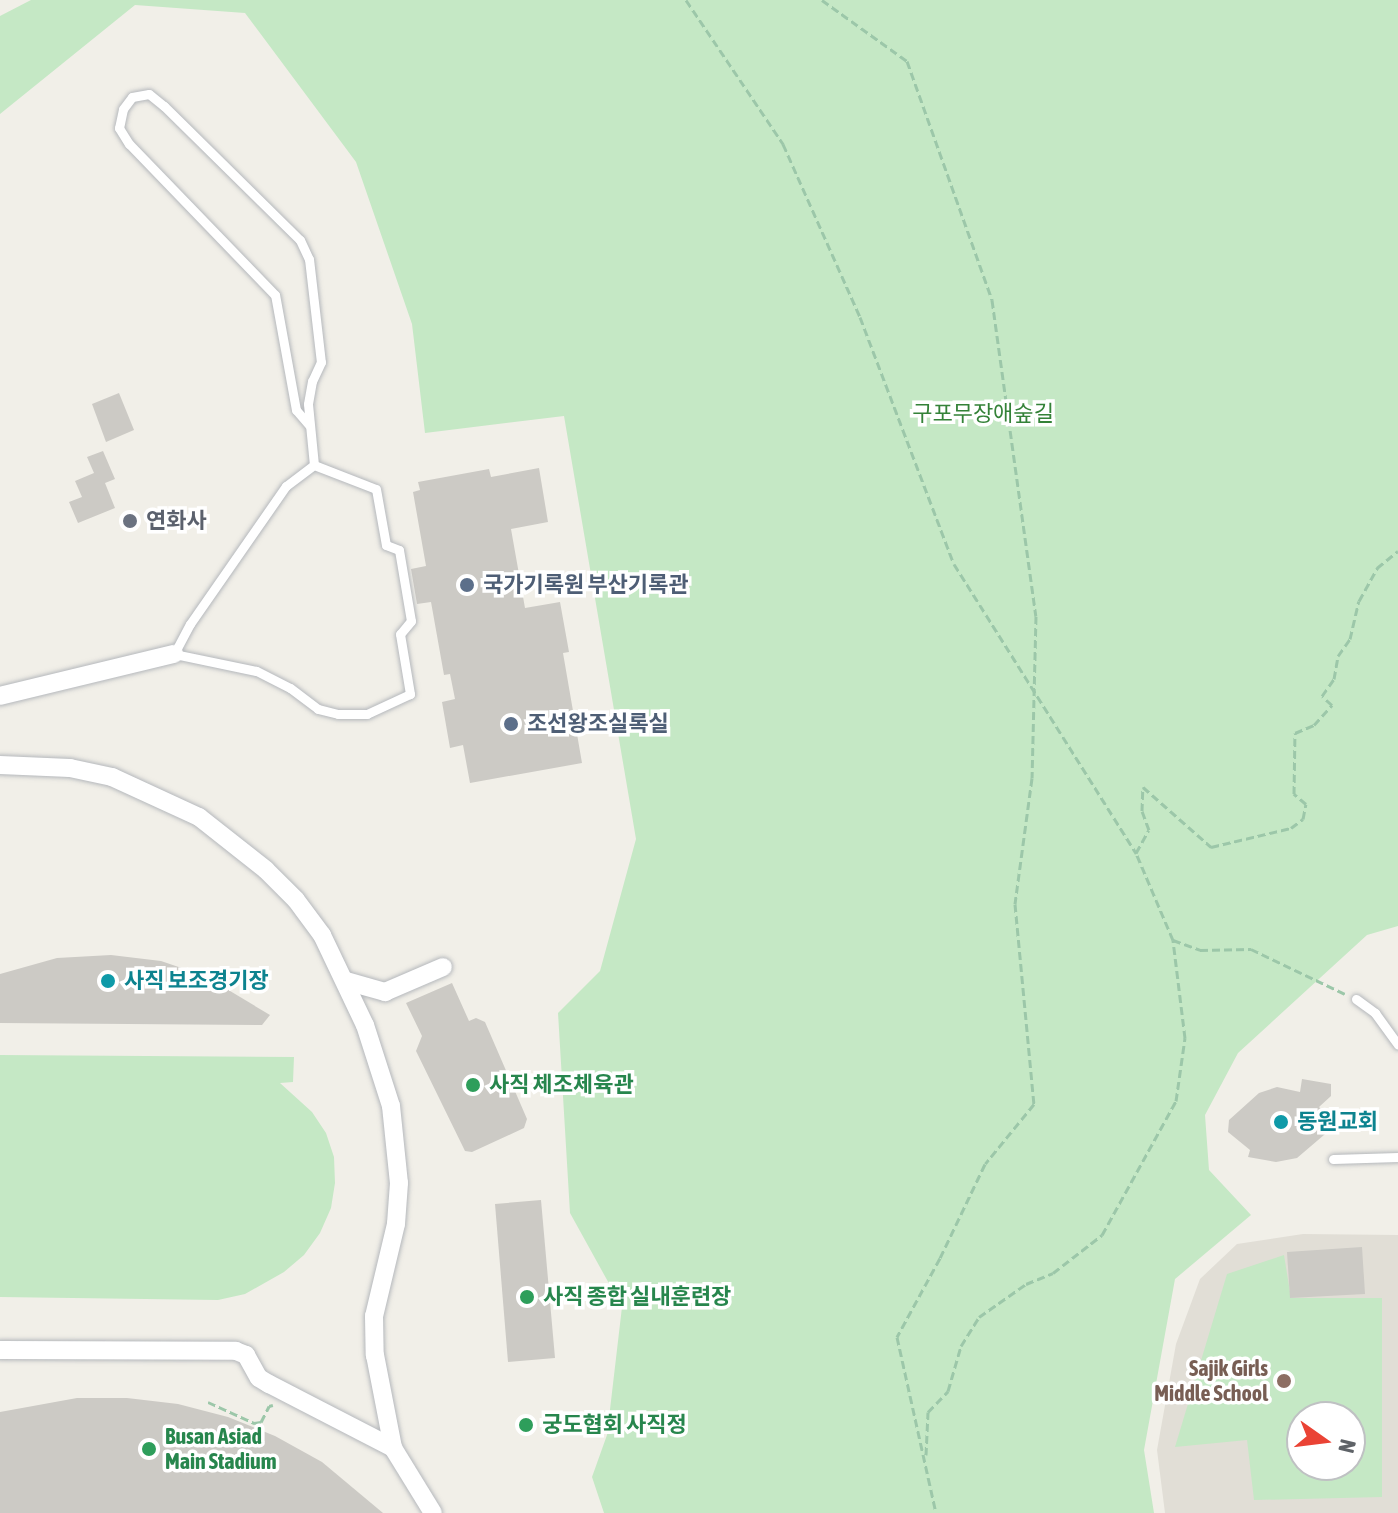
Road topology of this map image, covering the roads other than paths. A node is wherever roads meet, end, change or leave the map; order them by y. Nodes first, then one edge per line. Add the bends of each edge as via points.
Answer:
1 (310, 426) junction
2 (314, 465) junction
3 (174, 654) junction
4 (0, 696) edge
5 (0, 765) edge
6 (443, 967) dead end
7 (346, 981) junction
8 (1356, 999) road end
9 (1398, 1045) edge
10 (1398, 1157) edge
11 (1333, 1159) dead end
12 (0, 1350) edge
13 (393, 1448) junction
14 (433, 1513) edge

1 - 1 lane via 312,381 321,362 309,259 300,240 164,106 149,94 132,97 119,128 129,144 275,295 296,410
1 - 2 lane
2 - 3 lane via 286,486
2 - 3 lane via 376,489 386,545 399,550 411,621 400,634 410,694 367,714 338,714 318,709 256,671
3 - 4 street
5 - 7 street via 70,768 112,777 199,817 296,900
6 - 7 street via 385,992
7 - 13 street via 381,1064 398,1147 396,1224 374,1316 375,1355
8 - 9 lane via 1375,1013
10 - 11 lane
12 - 13 street via 236,1351 246,1355 259,1378
13 - 14 street

